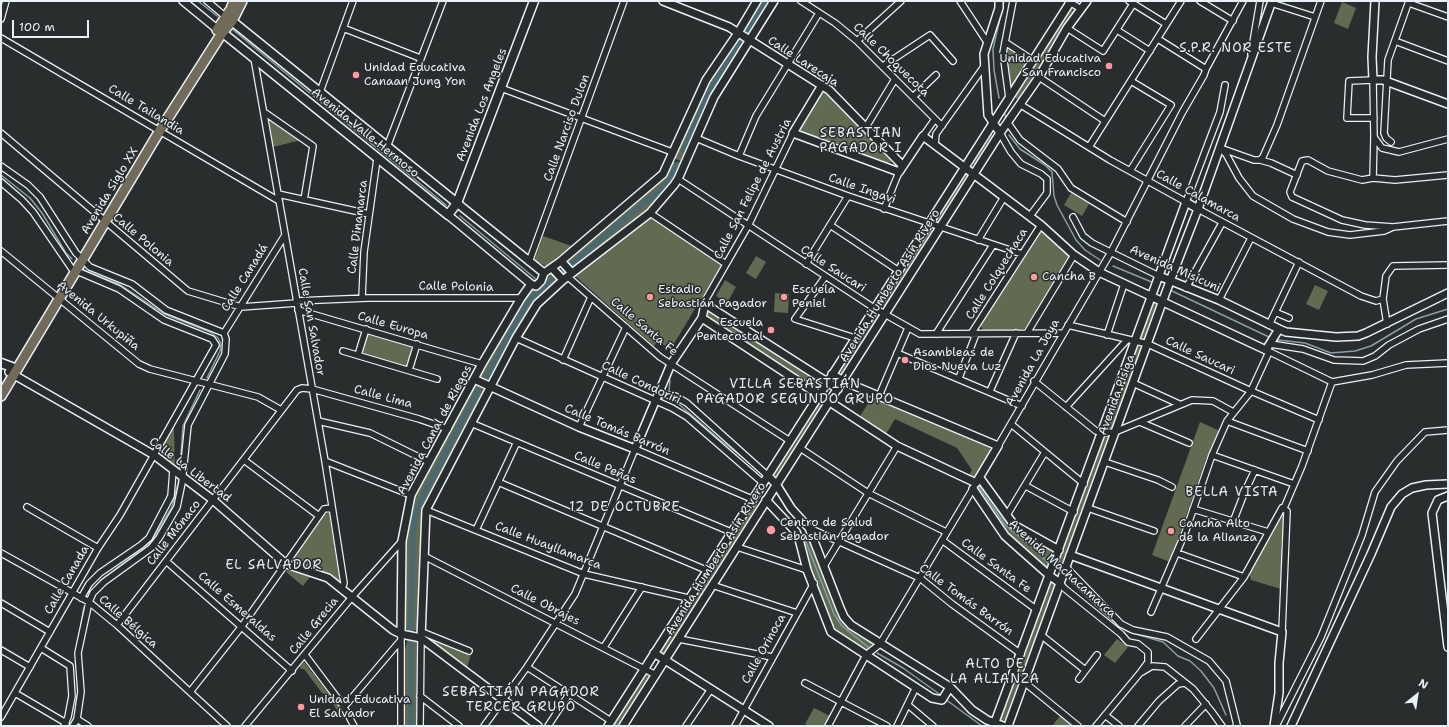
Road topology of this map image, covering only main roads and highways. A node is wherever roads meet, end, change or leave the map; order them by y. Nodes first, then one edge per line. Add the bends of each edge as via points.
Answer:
1 (234, 1) edge
2 (242, 1) edge
3 (534, 1) edge
4 (229, 19) junction
5 (220, 31) junction
6 (457, 203) junction
7 (448, 215) joint
8 (1, 363) edge
9 (13, 370) junction
10 (1, 386) edge
11 (1, 396) edge

1 - 4 highway, Avenida Siglo XX
2 - 4 highway, Avenida Siglo XX
3 - 6 main road, Avenida Los Angeles
4 - 5 highway, Avenida Siglo XX
4 - 6 main road, Avenida Valle Hermoso
5 - 7 main road, Avenida Valle Hermoso
5 - 9 highway, Avenida Siglo XX
6 - 7 main road, Avenida Los Angeles
8 - 9 main road, Calle La Libertad
9 - 10 highway, Avenida Siglo XX
9 - 11 highway, Avenida Siglo XX

